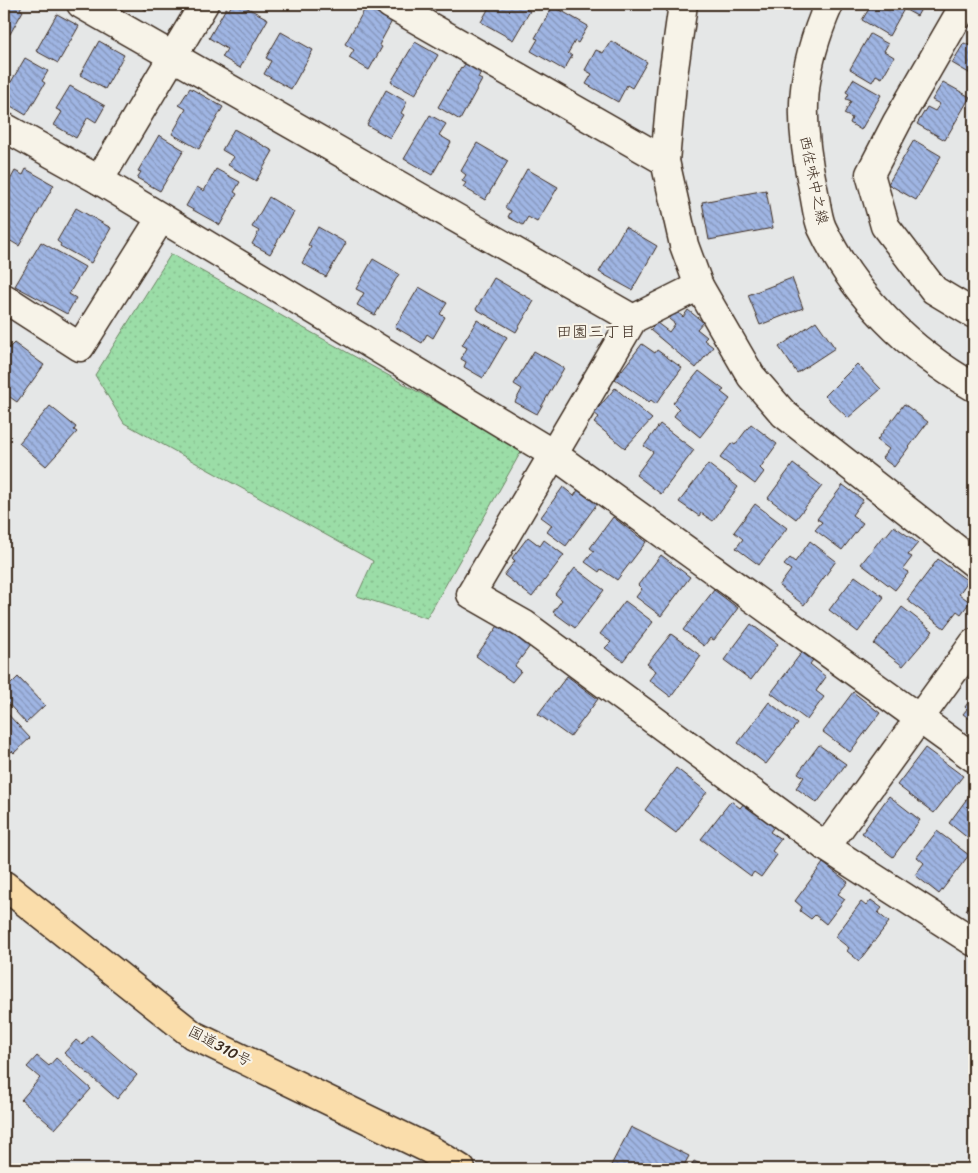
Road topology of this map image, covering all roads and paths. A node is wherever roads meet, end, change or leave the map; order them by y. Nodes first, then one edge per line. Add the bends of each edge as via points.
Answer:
1 (81, 4) edge
2 (204, 4) edge
3 (390, 4) edge
4 (683, 4) edge
5 (829, 4) edge
6 (965, 4) edge
7 (173, 58) junction
8 (4, 127) edge
9 (665, 161) junction
10 (99, 180) junction
11 (161, 218) junction
12 (698, 286) junction
13 (4, 298) edge
14 (974, 314) edge
15 (633, 319) junction
16 (974, 387) edge
17 (553, 454) junction
18 (974, 563) edge
19 (974, 643) edge
20 (918, 717) junction
21 (974, 758) edge
22 (826, 847) junction
23 (4, 884) edge
24 (974, 942) edge
25 (461, 1169) edge

1 - 7 street
2 - 7 street
3 - 9 street
4 - 9 street
5 - 16 street, 西佐味中之線 via 807,63 802,116 806,154 822,226 845,270 880,315 945,371
6 - 14 street via 870,174 885,226 934,290
7 - 10 street
7 - 15 street
8 - 10 street
9 - 12 street via 684,244
10 - 11 street
11 - 13 street via 80,347
11 - 17 street
12 - 15 street
12 - 18 street via 751,376 784,414
15 - 17 street
17 - 20 street
17 - 22 street via 471,594 525,625
19 - 20 street
20 - 21 street
20 - 22 street
22 - 24 street
23 - 25 highway, 国道310号 via 192,1035 429,1149

